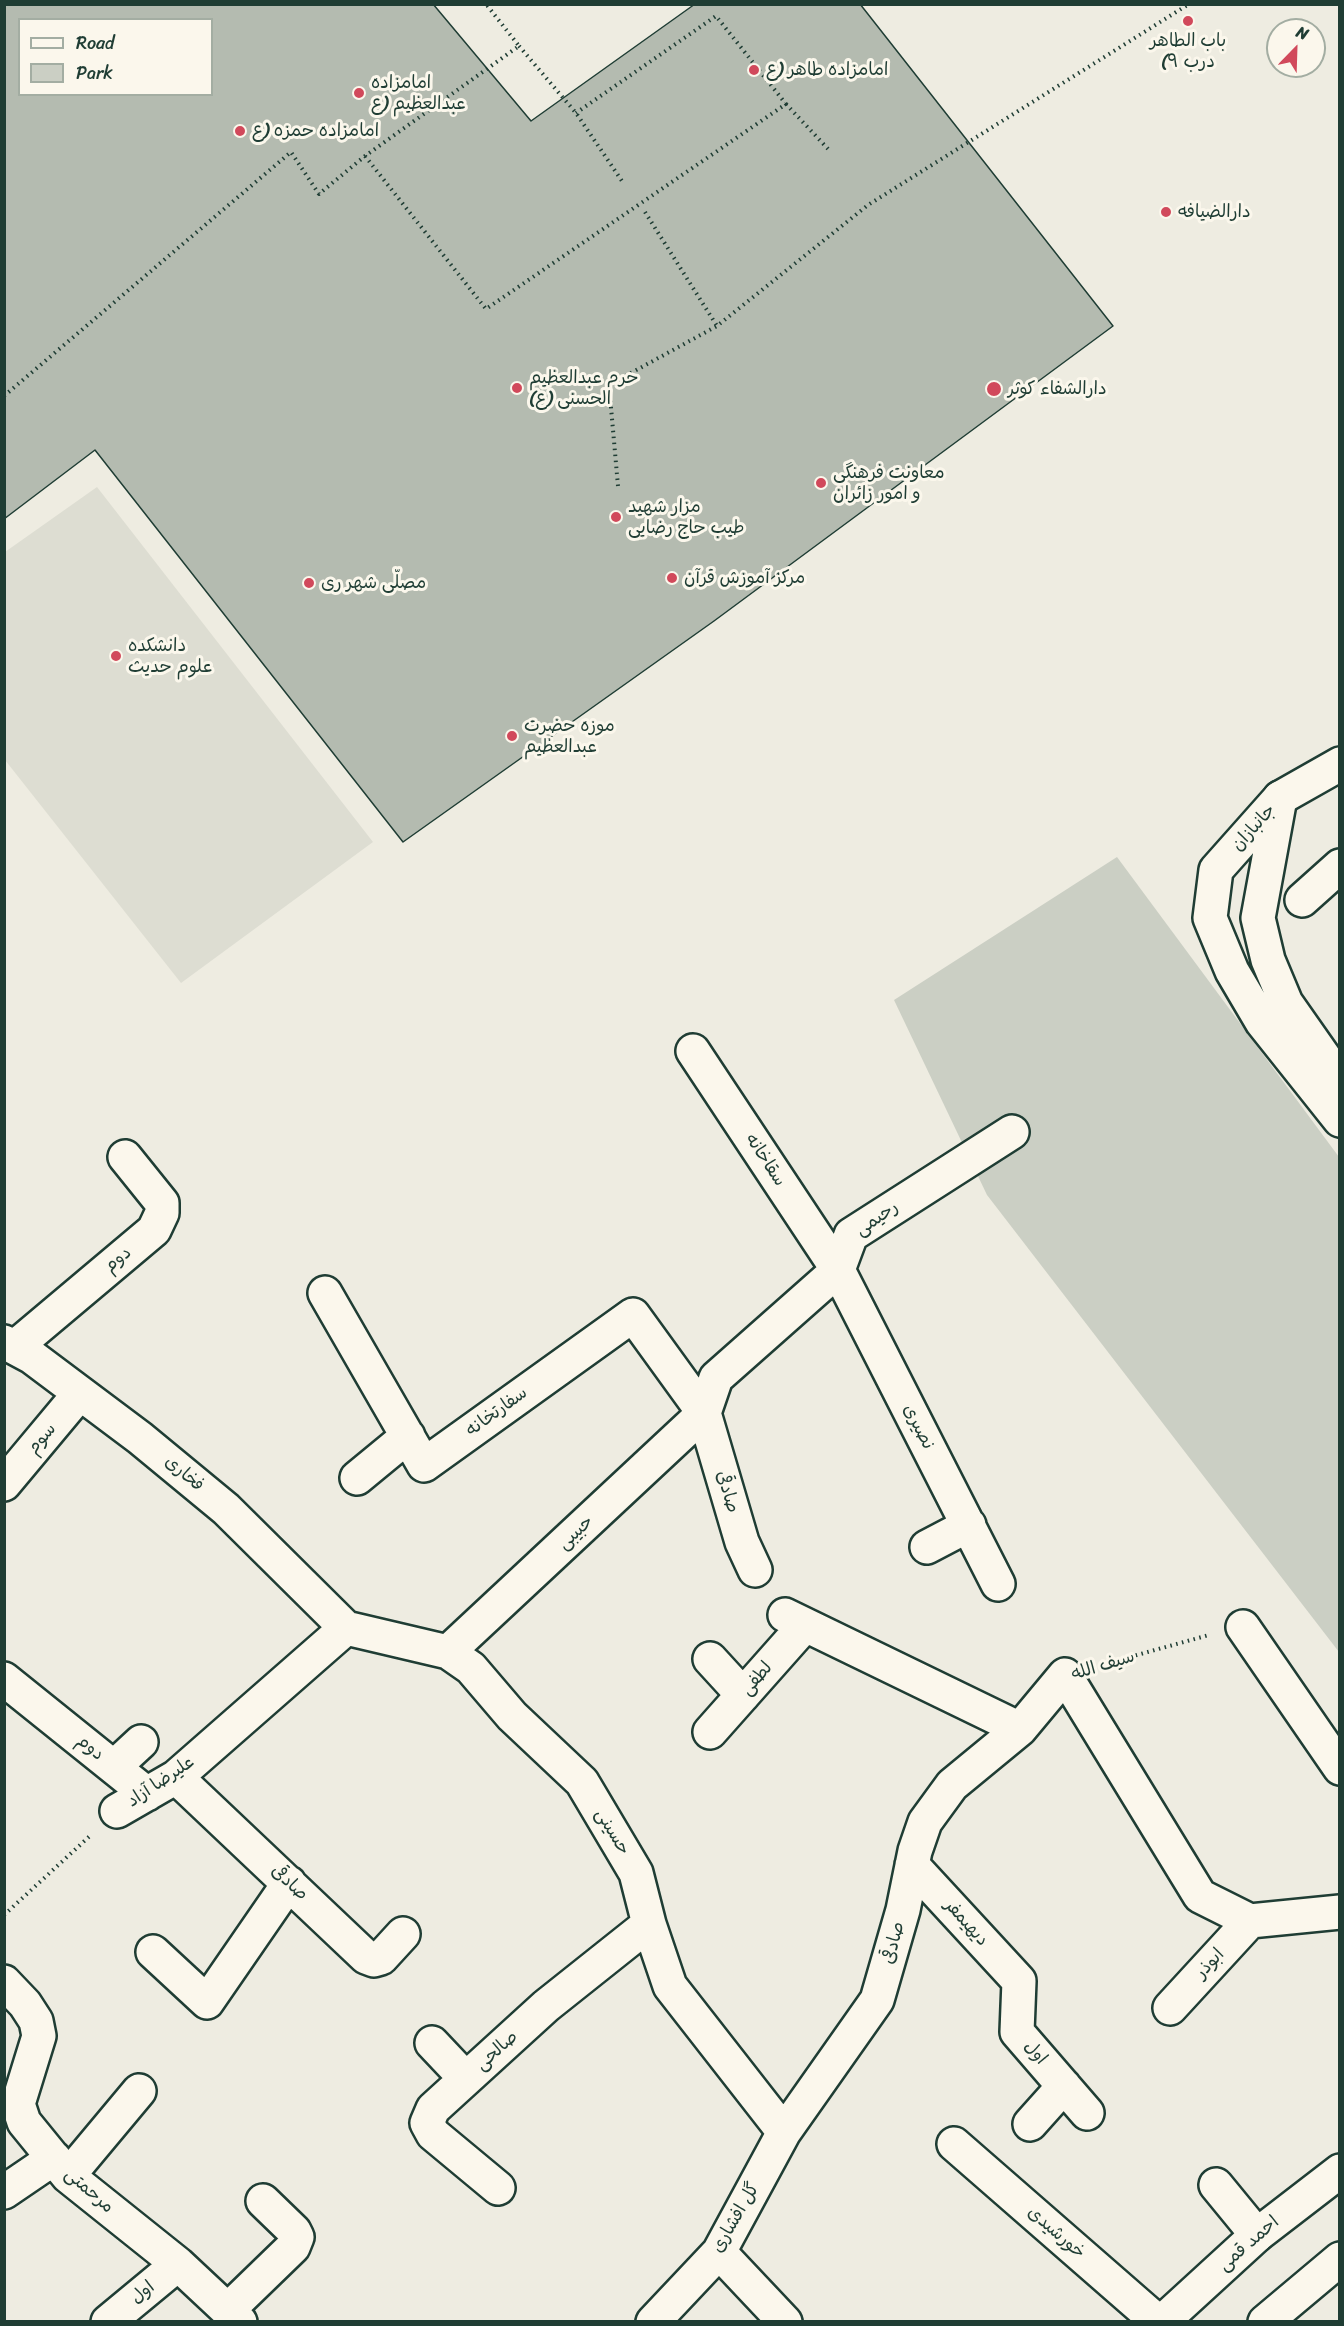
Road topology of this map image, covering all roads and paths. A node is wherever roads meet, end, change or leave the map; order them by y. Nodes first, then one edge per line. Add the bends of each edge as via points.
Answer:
1 (486, 4) edge
2 (1189, 4) edge
3 (519, 46) junction
4 (786, 104) junction
5 (576, 113) junction
6 (830, 151) dead end
7 (365, 156) junction
8 (622, 181) dead end
9 (645, 212) dead end
10 (717, 326) junction
11 (4, 396) edge
12 (618, 486) dead end
13 (1338, 769) edge
14 (1280, 798) junction
15 (1340, 866) edge
16 (1302, 900) dead end
17 (693, 1051) dead end
18 (1340, 1080) edge
19 (1340, 1120) edge
20 (1012, 1132) dead end
21 (125, 1157) dead end
22 (838, 1270) junction
23 (325, 1293) dead end
24 (10, 1345) edge
25 (80, 1393) junction
26 (704, 1413) junction
27 (408, 1436) junction
28 (357, 1478) dead end
29 (4, 1484) edge
30 (969, 1525) junction
31 (927, 1547) dead end
32 (755, 1570) dead end
33 (998, 1584) dead end
34 (1243, 1627) joint
35 (346, 1628) junction
36 (448, 1652) junction
37 (710, 1659) dead end
38 (1065, 1675) junction
39 (4, 1679) edge
40 (742, 1695) junction
41 (1020, 1729) junction
42 (710, 1732) dead end
43 (141, 1742) dead end
44 (991, 1753) joint
45 (114, 1767) junction
46 (1340, 1768) edge
47 (176, 1777) junction
48 (147, 1794) junction
49 (117, 1811) joint
50 (912, 1865) junction
51 (289, 1883) junction
52 (1340, 1912) edge
53 (4, 1915) edge
54 (1250, 1921) junction
55 (649, 1924) junction
56 (403, 1934) dead end
57 (153, 1952) dead end
58 (1018, 1981) joint
59 (4, 1982) edge
60 (1170, 2008) dead end
61 (432, 2043) dead end
62 (466, 2079) junction
63 (1064, 2086) junction
64 (139, 2091) dead end
65 (1087, 2113) dead end
66 (1030, 2124) dead end
67 (784, 2132) junction
68 (954, 2144) dead end
69 (61, 2167) junction
70 (1340, 2171) edge
71 (1216, 2185) dead end
72 (498, 2188) dead end
73 (4, 2192) edge
74 (263, 2201) dead end
75 (1257, 2235) junction
76 (719, 2252) junction
77 (1340, 2259) edge
78 (178, 2264) junction
79 (235, 2315) edge
80 (108, 2322) edge
81 (653, 2322) edge
82 (785, 2322) edge
83 (1160, 2322) edge
84 (1265, 2322) edge

1 - 3 path
2 - 10 path via 868,206
3 - 5 path
3 - 7 path
4 - 5 path via 716,16
4 - 6 path
4 - 7 path via 486,309
5 - 8 path
7 - 11 path via 319,194 291,152
9 - 10 path
10 - 12 path via 609,385
13 - 14 street
14 - 18 street, جانبازان via 1258,918 1268,960 1286,1004
14 - 19 street, جانبازان via 1216,870 1210,918 1232,971 1262,1022
15 - 16 street
17 - 22 street, سقاخانه
20 - 22 street, رحیمی via 851,1235
21 - 24 street, دوم via 162,1203 154,1230
22 - 26 street, رحیمی via 716,1378
22 - 30 street, نصیری
23 - 27 street, سفارتخانه
24 - 25 street, فخاری
25 - 29 street, سوم
25 - 35 street, فخاری via 226,1509
26 - 27 street, سفارتخانه via 633,1315 424,1465
26 - 32 street, صادقی via 742,1542
26 - 36 street, حبیبی
27 - 28 street
30 - 31 street
30 - 33 street, نصیری
34 - 38 path, سیف الله
34 - 46 street
35 - 36 street, حسینی
35 - 47 street, علیرضا آزاد
36 - 55 street, حسینی via 471,1668 512,1716 582,1782 636,1873
37 - 40 street
38 - 41 street, سیف الله
38 - 54 street via 1200,1896
39 - 45 street, دوم
40 - 41 street, لطفی via 795,1620
40 - 42 street, لطفی
41 - 44 street, سیف الله
43 - 45 street
44 - 50 street, صادقی via 952,1785 925,1822
45 - 48 street, دوم
47 - 48 street, علیرضا آزاد
47 - 51 street, صادقی
48 - 49 street, علیرضا آزاد
49 - 53 path, علیرضا آزاد
50 - 58 street, دیهیمفر
50 - 67 street, صادقی via 877,2000
51 - 56 street, صادقی via 366,1957 381,1958
51 - 57 street via 207,2002
52 - 54 street
54 - 60 street, ابوذر
55 - 62 street, صالحی via 546,2006
55 - 67 street, حسینی via 670,1986
58 - 63 street, اول via 1017,2032
59 - 69 street, مرحمتی via 26,2004 39,2036 18,2104 24,2122
61 - 62 street
62 - 72 street, صالحی via 433,2109 427,2123 433,2134
63 - 65 street, اول
63 - 66 street
64 - 69 street
67 - 76 street, گل افشاری
68 - 83 street, خورشیدی
69 - 73 street
69 - 78 street, مرحمتی
70 - 75 street, احمد قمی
71 - 75 street
74 - 79 street via 297,2237 293,2247
75 - 83 street, احمد قمی
76 - 81 street, گل افشاری
76 - 82 street
77 - 84 street
78 - 79 street, مرحمتی
78 - 80 street, اول

